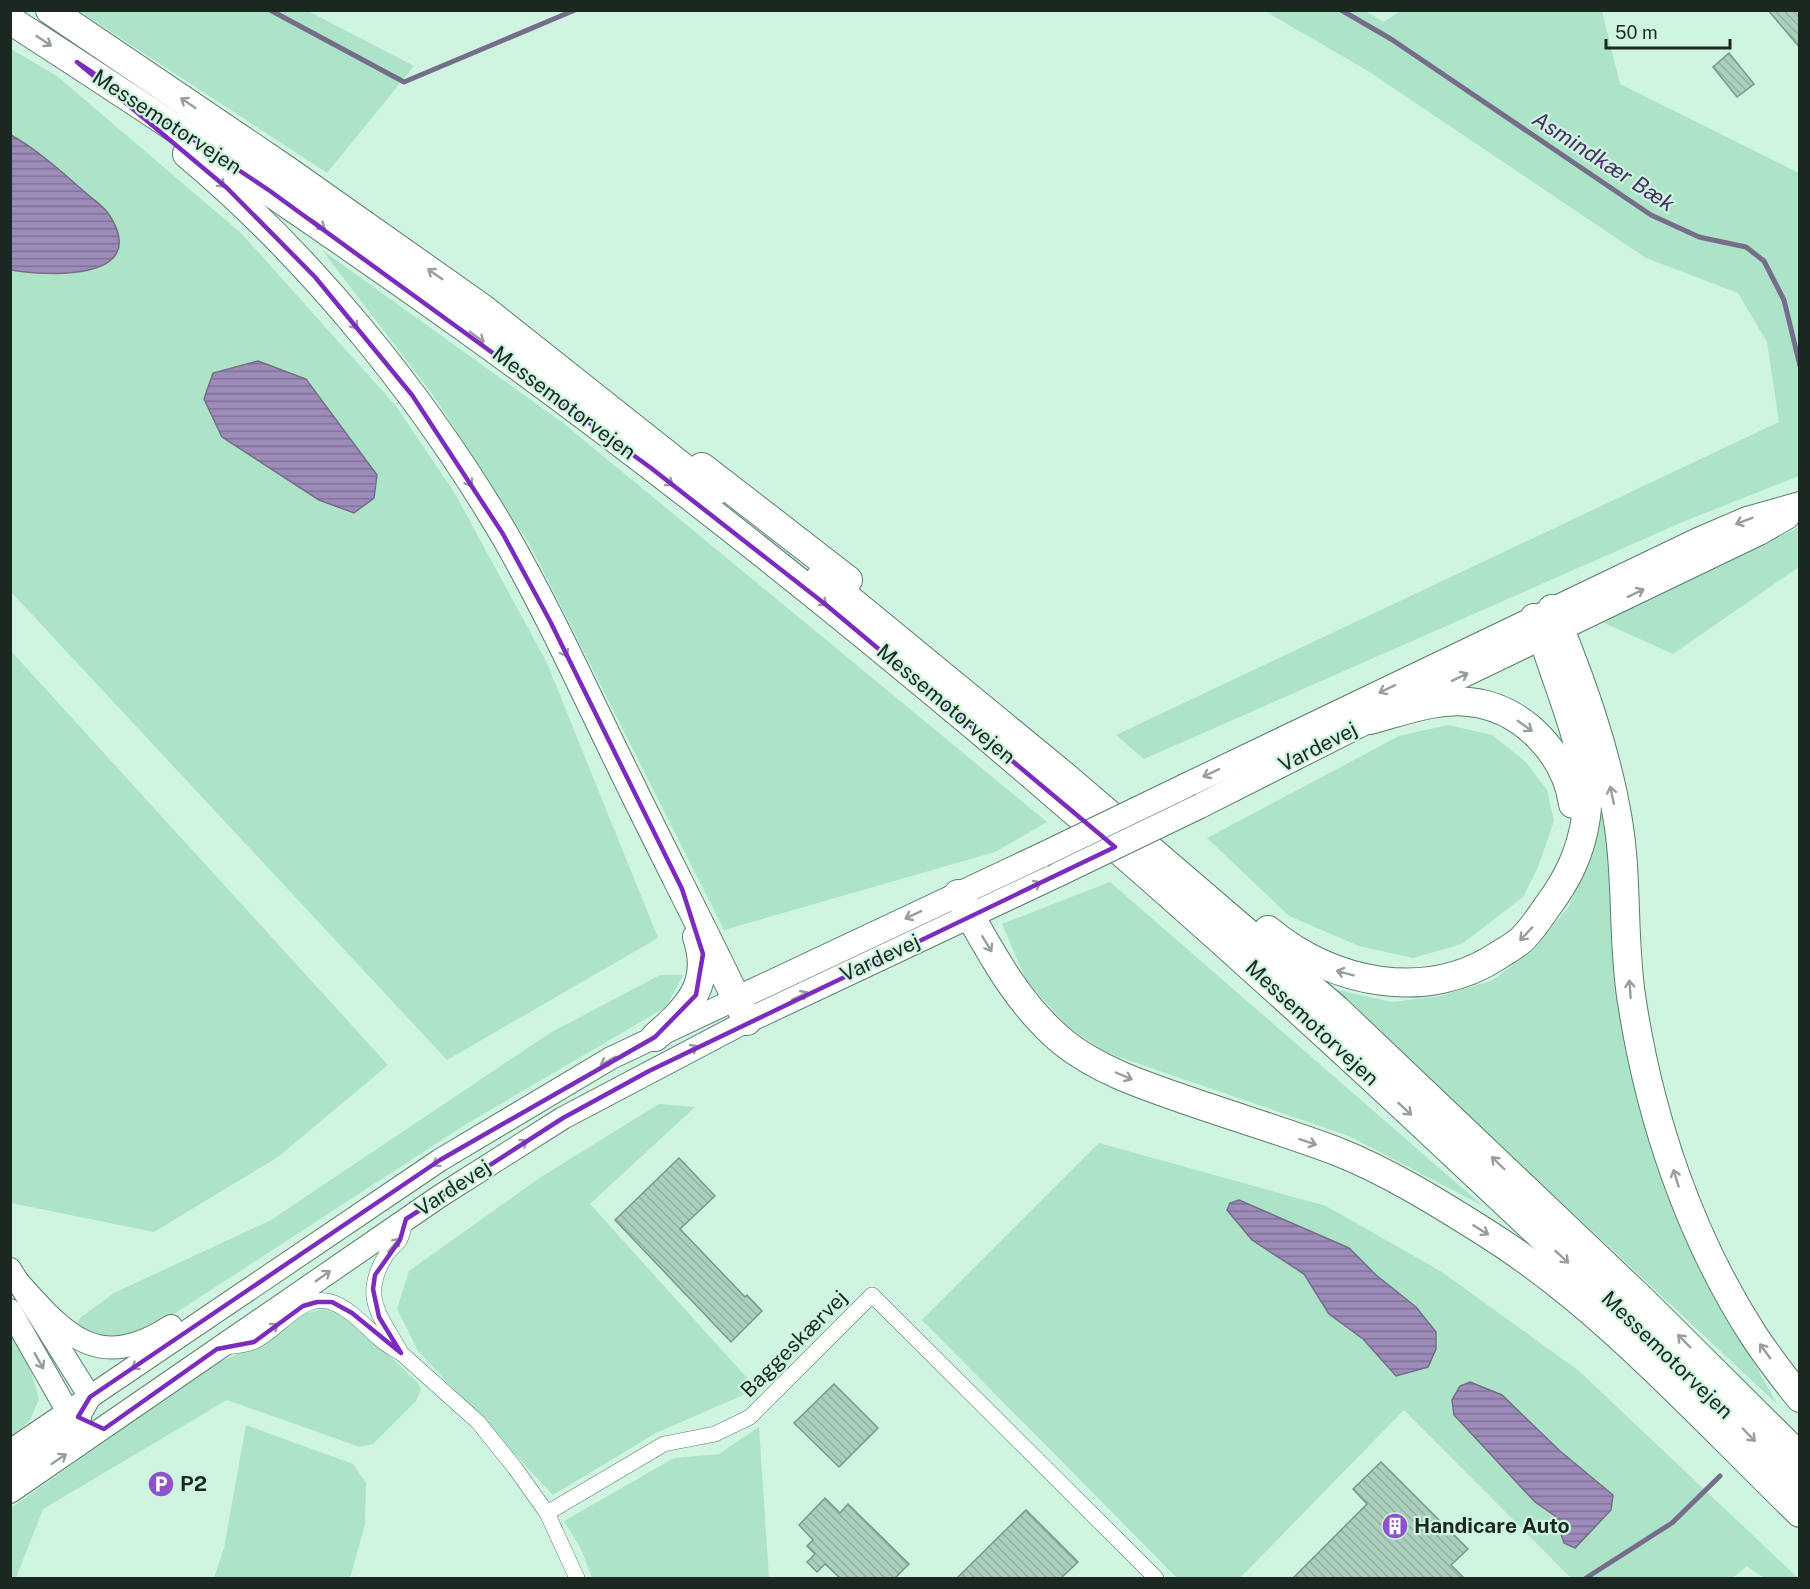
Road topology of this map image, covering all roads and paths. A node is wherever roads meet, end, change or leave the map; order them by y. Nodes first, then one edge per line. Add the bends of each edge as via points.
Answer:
1 (50, 10) edge
2 (10, 20) edge
3 (77, 63) junction
4 (482, 308) junction
5 (1800, 504) edge
6 (1800, 510) edge
7 (1548, 624) junction
8 (1370, 720) junction
9 (1561, 888) junction
10 (681, 890) junction
11 (964, 905) junction
12 (741, 1010) junction
13 (1326, 1017) junction
14 (656, 1037) junction
15 (406, 1219) junction
16 (336, 1231) junction
17 (15, 1276) edge
18 (10, 1310) edge
19 (217, 1349) junction
20 (401, 1353) junction
21 (90, 1397) junction
22 (1800, 1398) edge
23 (73, 1415) junction
24 (104, 1430) junction
25 (10, 1451) edge
26 (1800, 1457) edge
27 (10, 1472) edge
28 (1800, 1488) edge
29 (10, 1492) edge
30 (547, 1513) junction
31 (1800, 1513) edge
32 (577, 1578) edge
33 (1156, 1578) edge

4 -> 1 highway, Messemotorvejen
2 -> 3 highway, Messemotorvejen
3 -> 10 highway via 227,188 315,277 412,395 503,534 550,621
3 -> 13 highway, Messemotorvejen via 468,330 651,468 825,604 1185,907
9 -> 4 highway via 1524,938 1483,966 1431,982 1380,982 1335,970 1283,942 839,572 603,391
4 - 13 highway, Messemotorvejen via 863,609 1068,778
5 -> 7 main road, Vardevej via 1747,519
7 -> 6 main road, Vardevej via 1759,533
8 -> 7 main road, Vardevej
7 - 9 highway via 1586,777 1587,815 1580,846
7 -> 11 main road, Vardevej, bridge via 1185,786 1042,855
22 -> 7 highway via 1754,1336 1716,1269 1679,1187 1653,1101 1631,1001 1618,822 1603,750
8 -> 9 highway via 1431,704 1469,702 1507,712 1535,733 1560,762 1571,789 1575,824
11 -> 8 main road, Vardevej, bridge via 1059,874
10 - 12 highway
10 - 14 highway via 703,954 702,976 696,995 681,1015
11 - 12 main road, Vardevej
11 -> 31 highway via 1014,990 1065,1043 1102,1067 1150,1088 1339,1152 1421,1193 1485,1232 1621,1339
12 - 14 street, Vardevej
15 -> 12 street, Vardevej
26 -> 13 highway, Messemotorvejen via 1643,1301
13 -> 28 highway, Messemotorvejen
14 -> 16 street, Vardevej via 611,1058 450,1154
19 -> 15 street, Vardevej
20 -> 15 street via 379,1317 373,1289 375,1275 388,1251 400,1240
16 - 17 street via 316,1232 151,1339 125,1347 97,1347 74,1336 54,1323
16 -> 21 street, Vardevej
17 - 21 street
18 -> 23 street
19 -> 20 street via 254,1342 303,1306 332,1302 352,1313 388,1347
19 - 24 street, Vardevej
20 - 30 street via 478,1422
21 - 23 street, Vardevej
23 - 24 street
23 - 25 street, Vardevej
23 - 27 street via 72,1428
29 -> 24 street, Vardevej
30 - 32 street
30 - 33 street, Baggeskærvej via 664,1444 715,1434 750,1417 872,1295

